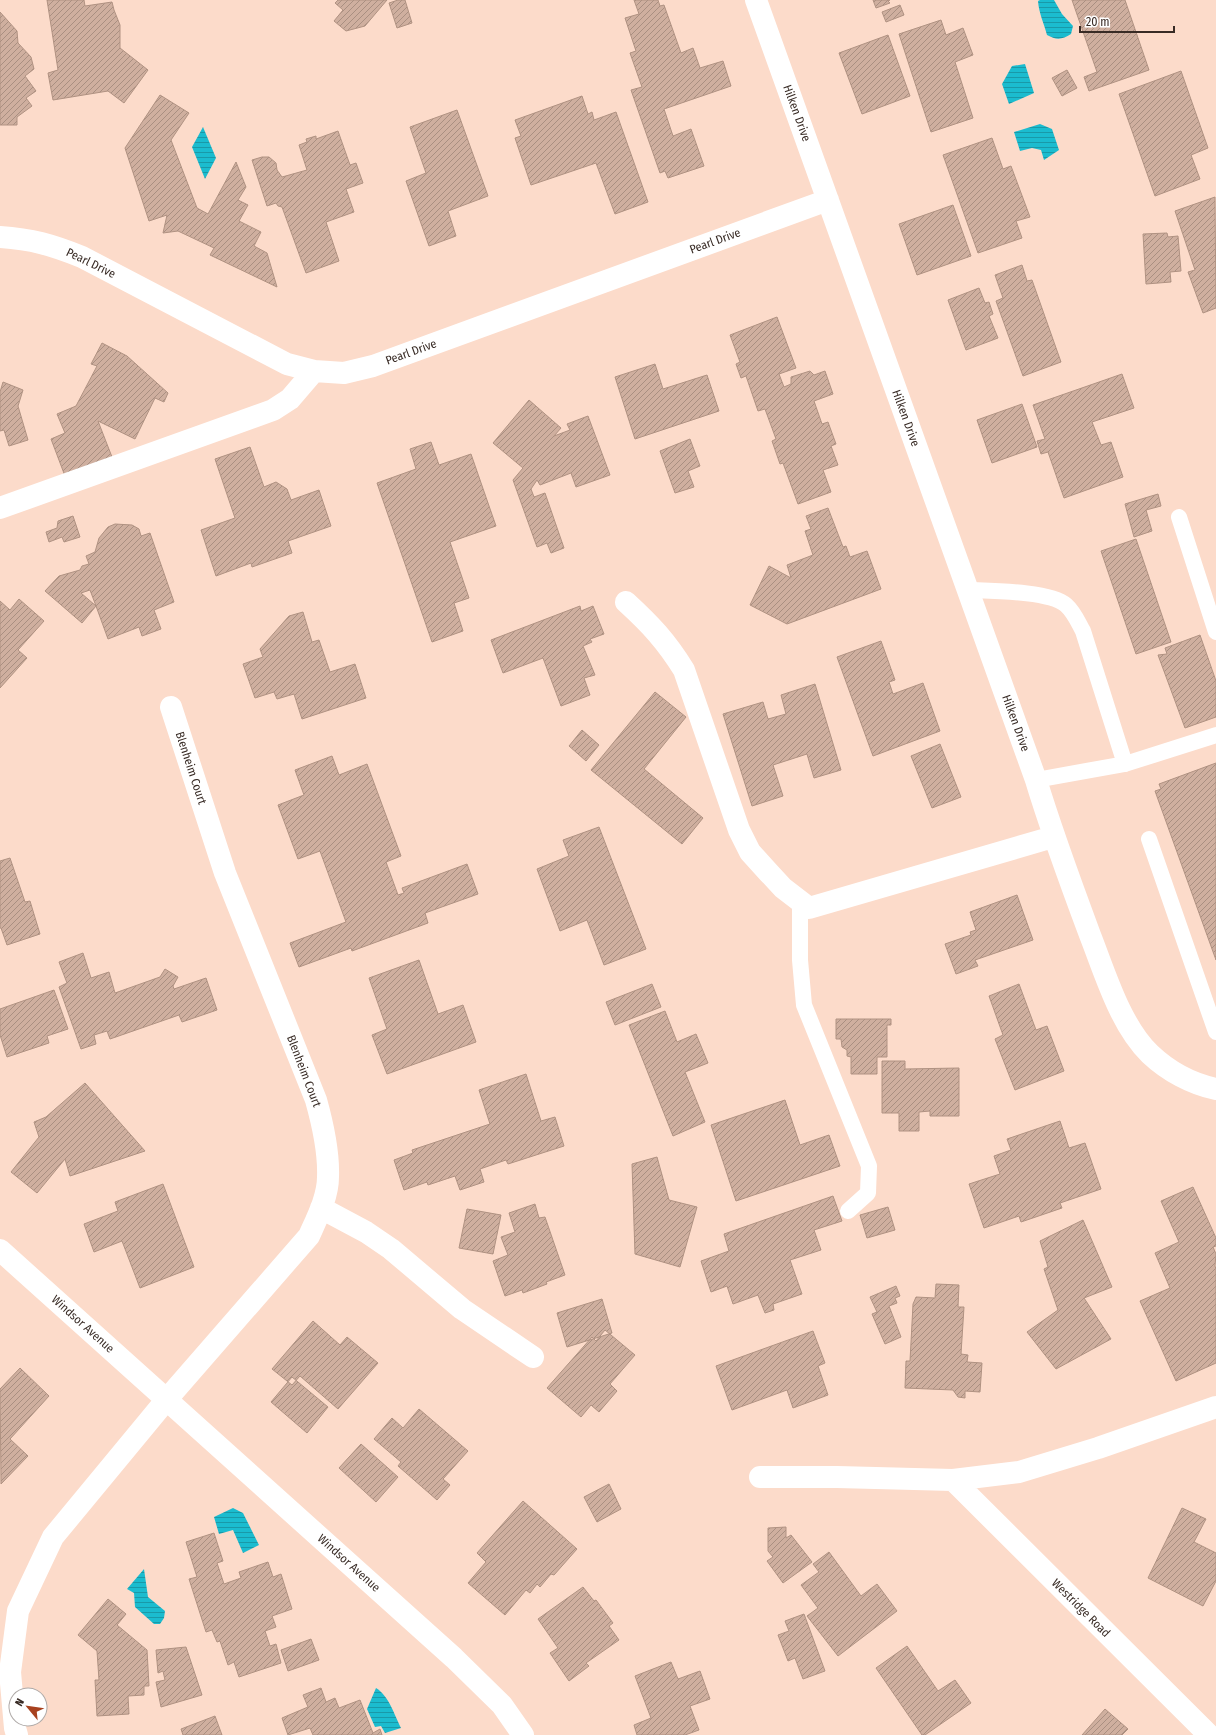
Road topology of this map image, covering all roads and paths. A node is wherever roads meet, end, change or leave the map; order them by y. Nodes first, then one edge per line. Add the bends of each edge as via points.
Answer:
1 (756, 0) edge
2 (828, 200) junction
3 (0, 237) edge
4 (314, 371) junction
5 (0, 508) edge
6 (1179, 517) dead end
7 (968, 590) junction
8 (626, 602) dead end
9 (1216, 632) edge
10 (171, 707) dead end
11 (1216, 735) edge
12 (1125, 764) junction
13 (1036, 780) junction
14 (1053, 837) junction
15 (1150, 839) dead end
16 (805, 904) junction
17 (1216, 1032) edge
18 (1216, 1089) edge
19 (321, 1208) junction
20 (848, 1211) dead end
21 (0, 1250) edge
22 (533, 1357) dead end
23 (167, 1399) junction
24 (1216, 1407) edge
25 (760, 1476) dead end
26 (954, 1480) junction
27 (17, 1735) edge
28 (523, 1735) edge
29 (1209, 1735) edge

1 - 2 street, Hilken Drive
2 - 4 street, Pearl Drive via 374,366 344,373
2 - 7 street, Hilken Drive
3 - 4 street, Pearl Drive via 53,245 82,257 287,364
4 - 5 street via 290,399 273,410
6 - 9 lane
7 - 12 lane via 1050,597 1066,604 1076,616 1083,631
7 - 13 street, Hilken Drive
8 - 16 street via 656,630 684,670 739,830 750,852 783,888
10 - 19 street, Blenheim Court via 225,873 316,1100 325,1133 328,1178
11 - 12 lane
12 - 13 lane
13 - 14 street, Hilken Drive
14 - 16 street
14 - 18 street, Hilken Drive via 1112,992 1130,1027 1150,1053 1175,1074
15 - 17 lane
16 - 20 lane via 800,960 804,1005 869,1166 868,1193
19 - 22 street via 366,1232 391,1249 462,1309
19 - 23 street, Blenheim Court via 309,1236
21 - 23 street, Windsor Avenue
23 - 27 street via 52,1537 18,1611 10,1672
23 - 28 street, Windsor Avenue via 454,1658 502,1705
24 - 26 street via 1019,1472
25 - 26 street
26 - 29 street, Westridge Road

